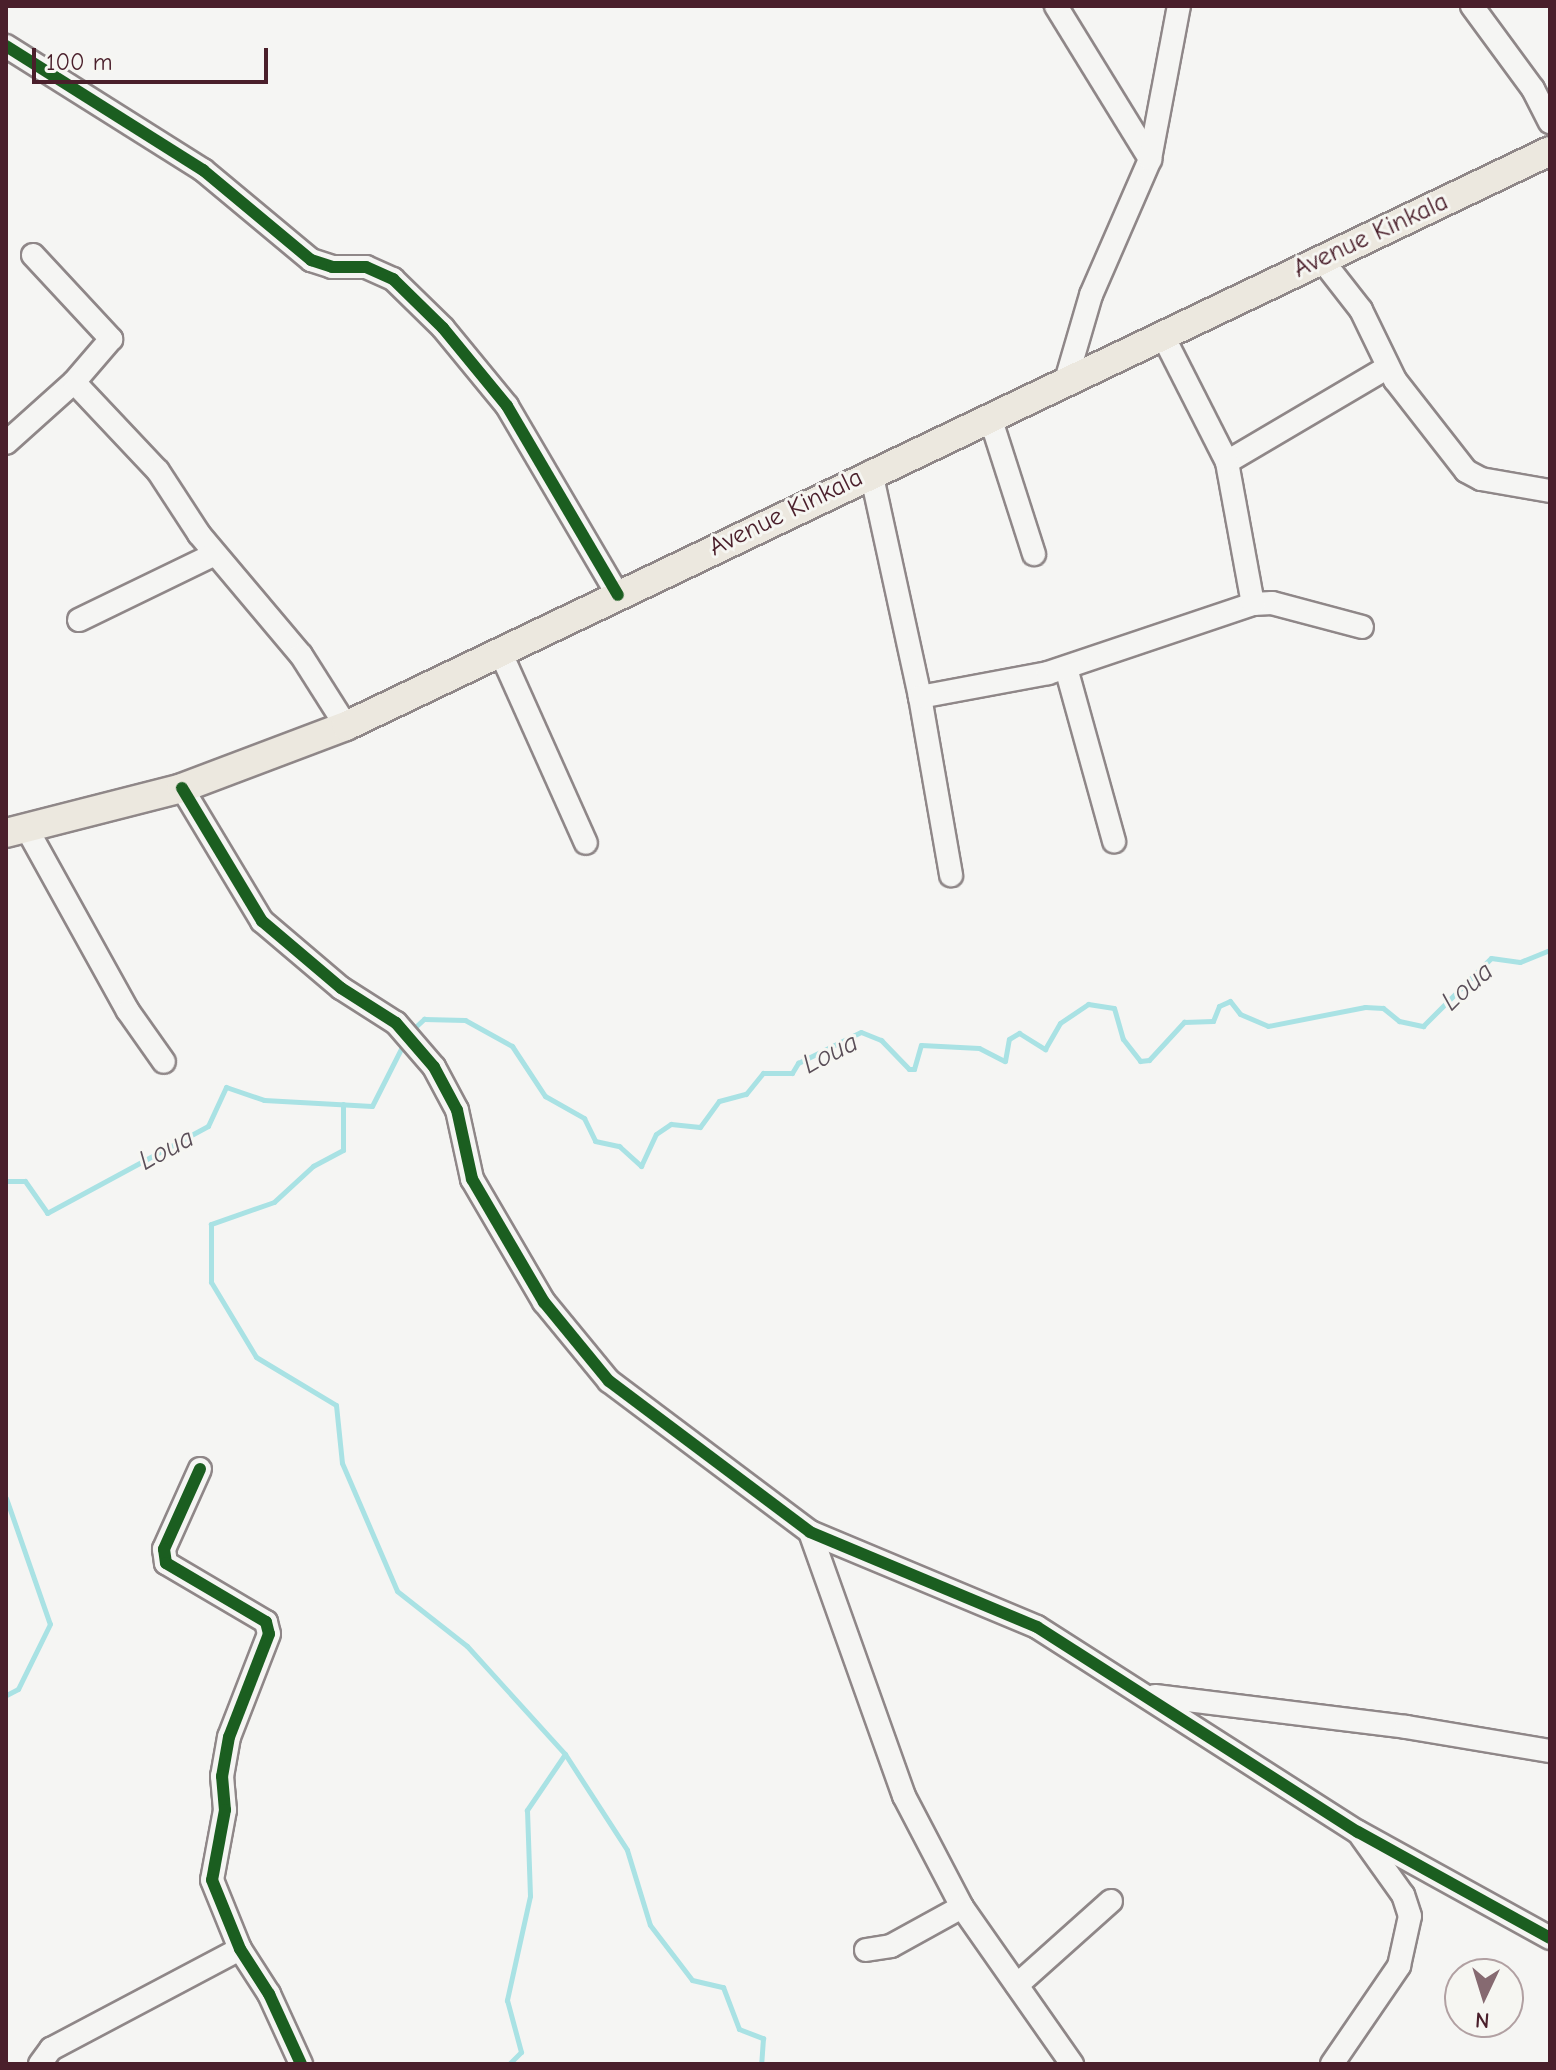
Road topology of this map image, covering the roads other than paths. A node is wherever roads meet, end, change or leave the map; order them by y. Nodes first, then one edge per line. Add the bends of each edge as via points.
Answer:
1 (1056, 6) edge
2 (1179, 6) edge
3 (1472, 6) edge
4 (6, 46) edge
5 (1550, 122) edge
6 (1550, 151) edge
7 (1150, 159) junction
8 (33, 255) dead end
9 (1322, 260) junction
10 (1162, 334) junction
11 (1388, 367) junction
12 (74, 382) junction
13 (1065, 384) junction
14 (990, 417) junction
15 (6, 443) edge
16 (1227, 462) junction
17 (871, 472) junction
18 (1550, 491) edge
19 (215, 554) junction
20 (1034, 554) dead end
21 (618, 595) junction
22 (1253, 604) junction
23 (79, 620) dead end
24 (1362, 627) dead end
25 (500, 651) junction
26 (1066, 668) junction
27 (920, 697) junction
28 (346, 726) junction
29 (182, 788) junction
30 (16, 831) edge
31 (1114, 841) dead end
32 (586, 843) dead end
33 (951, 875) dead end
34 (164, 1062) dead end
35 (200, 1469) dead end
36 (810, 1532) junction
37 (1150, 1696) junction
38 (1550, 1751) edge
39 (1358, 1832) junction
40 (1111, 1901) dead end
41 (962, 1907) junction
42 (1550, 1938) edge
43 (240, 1949) junction
44 (866, 1950) dead end
45 (1017, 1985) junction
46 (40, 2064) edge
47 (301, 2064) edge
48 (1072, 2064) edge
49 (1332, 2064) edge

1 - 7 street
2 - 7 street
3 - 5 street via 1533,89
4 - 21 street via 203,170 311,260 332,267 366,267 393,279 443,328 507,406
6 - 9 main road, Avenue Kinkala
7 - 13 street via 1091,295
8 - 12 street via 111,339
9 - 10 main road, Avenue Kinkala
9 - 11 street via 1361,310
10 - 13 main road, Avenue Kinkala
10 - 16 street
11 - 16 street
11 - 18 street via 1466,471 1481,479
12 - 15 street
12 - 19 street via 158,471
13 - 14 main road, Avenue Kinkala
14 - 17 main road, Avenue Kinkala
14 - 20 street
16 - 22 street
17 - 21 main road, Avenue Kinkala
17 - 27 street
19 - 23 street
19 - 28 street via 301,655
21 - 25 main road, Avenue Kinkala
22 - 24 street via 1272,603
22 - 26 street
25 - 28 main road, Avenue Kinkala
25 - 32 street
26 - 27 street
26 - 31 street
27 - 33 street
28 - 29 main road, Avenue Kinkala
29 - 30 main road, Avenue Kinkala
29 - 36 street via 262,921 414,1042 457,1110 472,1179 567,1336 609,1381
30 - 34 street
35 - 43 street via 164,1549 166,1563 266,1622 269,1634 229,1737 222,1776 225,1810 211,1862 212,1880
36 - 37 street via 1037,1627
36 - 41 street via 904,1796
37 - 38 street via 1406,1727
37 - 39 street
39 - 42 street
39 - 49 street via 1403,1895 1410,1916 1399,1966
40 - 45 street
41 - 44 street via 891,1946
41 - 45 street
43 - 46 street via 51,2049
43 - 47 street via 269,1994
45 - 48 street

